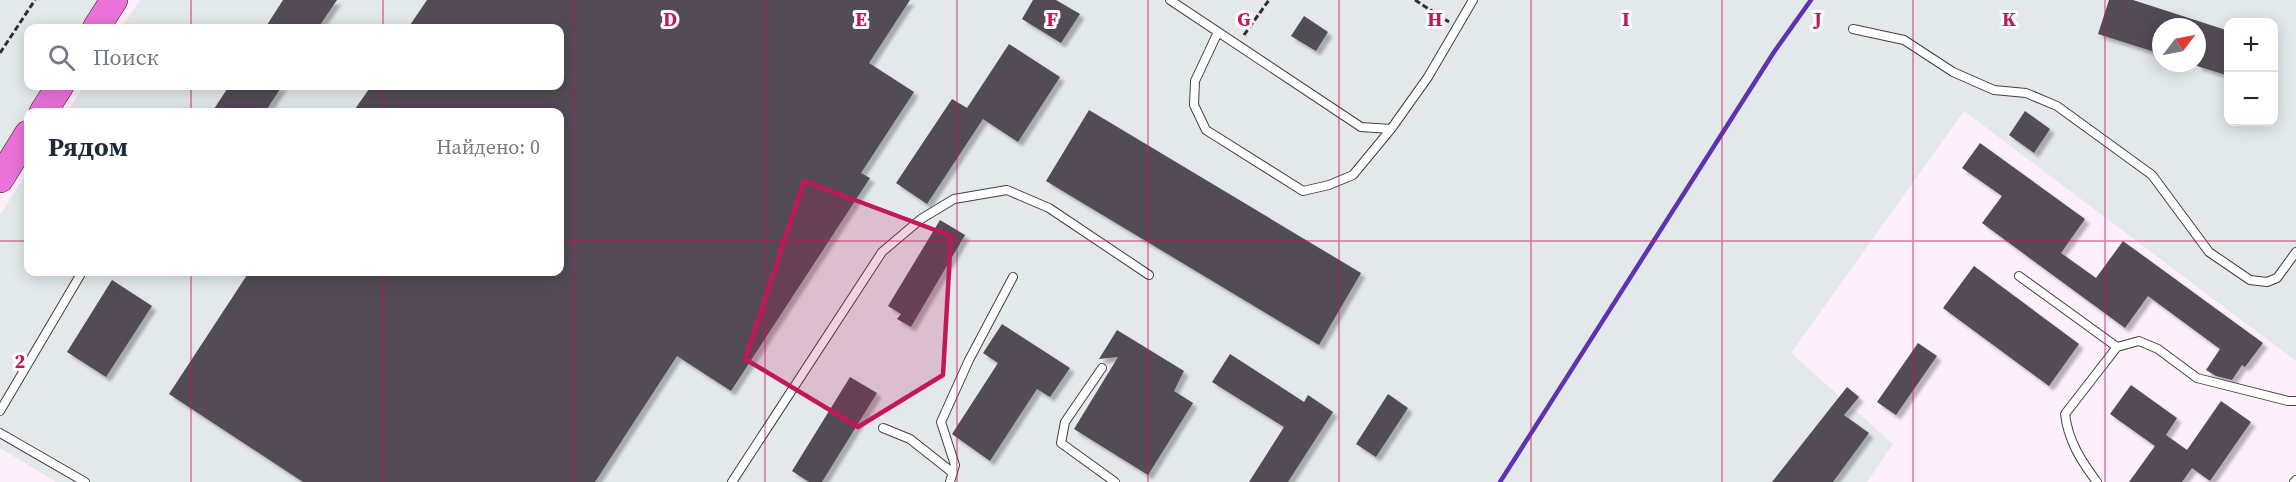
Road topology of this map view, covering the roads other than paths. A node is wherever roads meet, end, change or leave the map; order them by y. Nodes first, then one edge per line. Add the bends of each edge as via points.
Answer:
1 (114, 0) edge
2 (1170, 0) edge
3 (1473, 0) edge
4 (99, 24) edge
5 (1853, 29) dead end
6 (1218, 32) junction
7 (57, 90) edge
8 (45, 108) edge
9 (1391, 129) junction
10 (24, 140) edge
11 (0, 179) edge
12 (2296, 252) edge
13 (1149, 275) dead end
14 (80, 276) edge
15 (2019, 276) dead end
16 (1013, 277) dead end
17 (2118, 347) junction
18 (1102, 368) dead end
19 (2296, 401) edge
20 (0, 411) edge
21 (883, 428) dead end
22 (0, 433) edge
23 (951, 478) edge
24 (85, 482) edge
25 (732, 482) edge
26 (1115, 482) edge
27 (2097, 482) edge

1 - 4 main road
2 - 6 lane
3 - 9 lane via 1428,77
5 - 12 lane via 1904,40 1953,72 1984,86 2026,93 2057,106 2152,175 2209,252 2250,280 2267,282 2277,278
6 - 9 lane via 1361,127
6 - 9 lane via 1195,81 1194,105 1206,130 1303,190 1353,175
7 - 8 main road
10 - 11 main road
13 - 25 lane via 1049,208 1007,190 954,199 921,219 882,252
14 - 20 lane
15 - 17 lane
16 - 23 lane via 941,422 955,465
17 - 19 lane via 2139,341 2198,378
17 - 27 lane via 2065,414 2067,429 2082,462
18 - 26 lane via 1065,422 1061,444
21 - 23 lane via 910,439
22 - 24 lane

